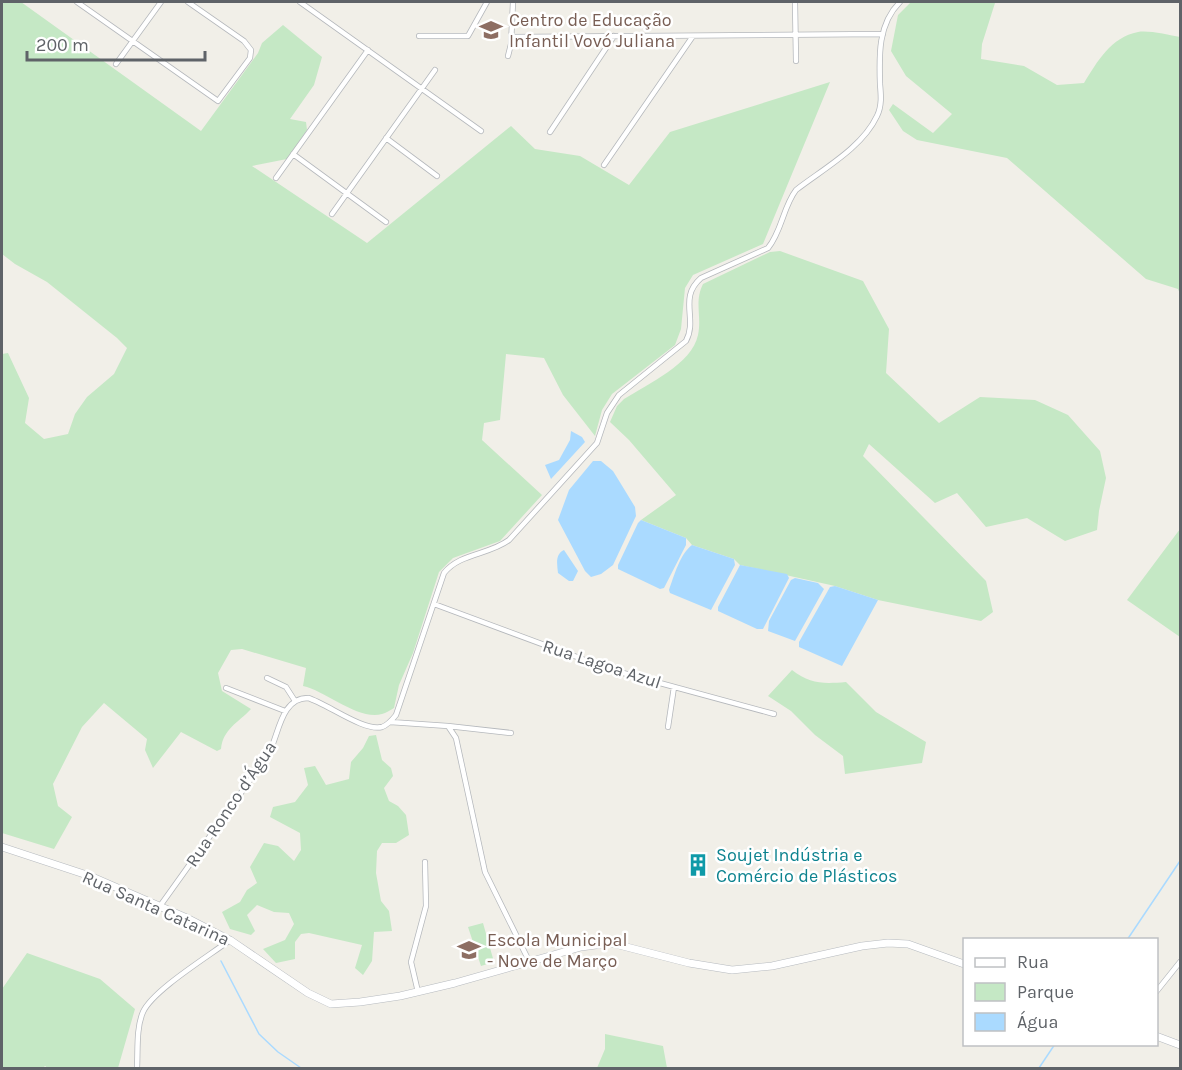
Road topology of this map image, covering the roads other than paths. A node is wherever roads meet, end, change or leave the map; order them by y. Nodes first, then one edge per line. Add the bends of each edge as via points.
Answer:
1 (77, 2) edge
2 (161, 2) edge
3 (188, 2) edge
4 (300, 2) edge
5 (487, 2) edge
6 (513, 2) edge
7 (795, 2) edge
8 (900, 2) edge
9 (796, 34) junction
10 (883, 34) junction
11 (419, 36) dead end
12 (614, 36) junction
13 (693, 36) junction
14 (511, 38) junction
15 (132, 41) junction
16 (368, 50) junction
17 (508, 56) dead end
18 (796, 61) dead end
19 (116, 64) dead end
20 (435, 70) dead end
21 (421, 88) junction
22 (481, 131) dead end
23 (550, 132) dead end
24 (386, 138) junction
25 (293, 154) junction
26 (604, 165) dead end
27 (437, 176) dead end
28 (276, 178) dead end
29 (346, 193) junction
30 (332, 214) dead end
31 (386, 222) dead end
32 (434, 604) junction
33 (267, 678) dead end
34 (674, 687) junction
35 (226, 688) dead end
36 (295, 701) junction
37 (285, 711) junction
38 (774, 714) dead end
39 (390, 722) junction
40 (448, 726) junction
41 (668, 727) dead end
42 (511, 733) dead end
43 (2, 847) edge
44 (425, 862) dead end
45 (160, 906) junction
46 (230, 940) junction
47 (529, 961) junction
48 (1180, 962) edge
49 (963, 964) edge
50 (1158, 990) edge
51 (418, 992) junction
52 (1158, 1037) edge
53 (1180, 1044) edge
54 (137, 1068) edge

1 - 15 street
2 - 15 street
3 - 15 street via 251,50 250,58 218,101
4 - 16 street
5 - 11 street via 468,36
6 - 14 street
7 - 9 street
8 - 10 street
9 - 10 street
9 - 13 street
9 - 18 street
10 - 32 street via 880,107 870,128 796,190 768,248 696,282 689,295 690,330 686,341 619,395 607,413 597,444 509,540 449,567
12 - 13 street
12 - 14 street
12 - 23 street
13 - 26 street
14 - 17 street
15 - 19 street
16 - 21 street
16 - 25 street
20 - 21 street
21 - 22 street
21 - 24 street
24 - 27 street
24 - 29 street
25 - 28 street
25 - 29 street
29 - 30 street
29 - 31 street
32 - 34 street, Rua Lagoa Azul via 568,655
32 - 39 street via 396,715
33 - 36 street via 286,687
34 - 38 street, Rua Lagoa Azul
34 - 41 street
35 - 37 street
36 - 37 street, Rua Ronco d’Água
36 - 39 street via 315,700 373,727
37 - 45 street, Rua Ronco d’Água via 268,755
39 - 40 street
40 - 42 street
40 - 47 street via 456,738 485,872
43 - 45 street, Rua Santa Catarina via 90,876
44 - 51 street via 426,906 411,962
45 - 46 street, Rua Santa Catarina
46 - 51 street, Rua Santa Catarina via 308,993 331,1004
46 - 54 street via 167,986 145,1008 139,1027
47 - 49 street, Rua Santa Catarina via 611,943 732,970 898,943
47 - 51 street, Rua Santa Catarina
48 - 50 street
52 - 53 street

